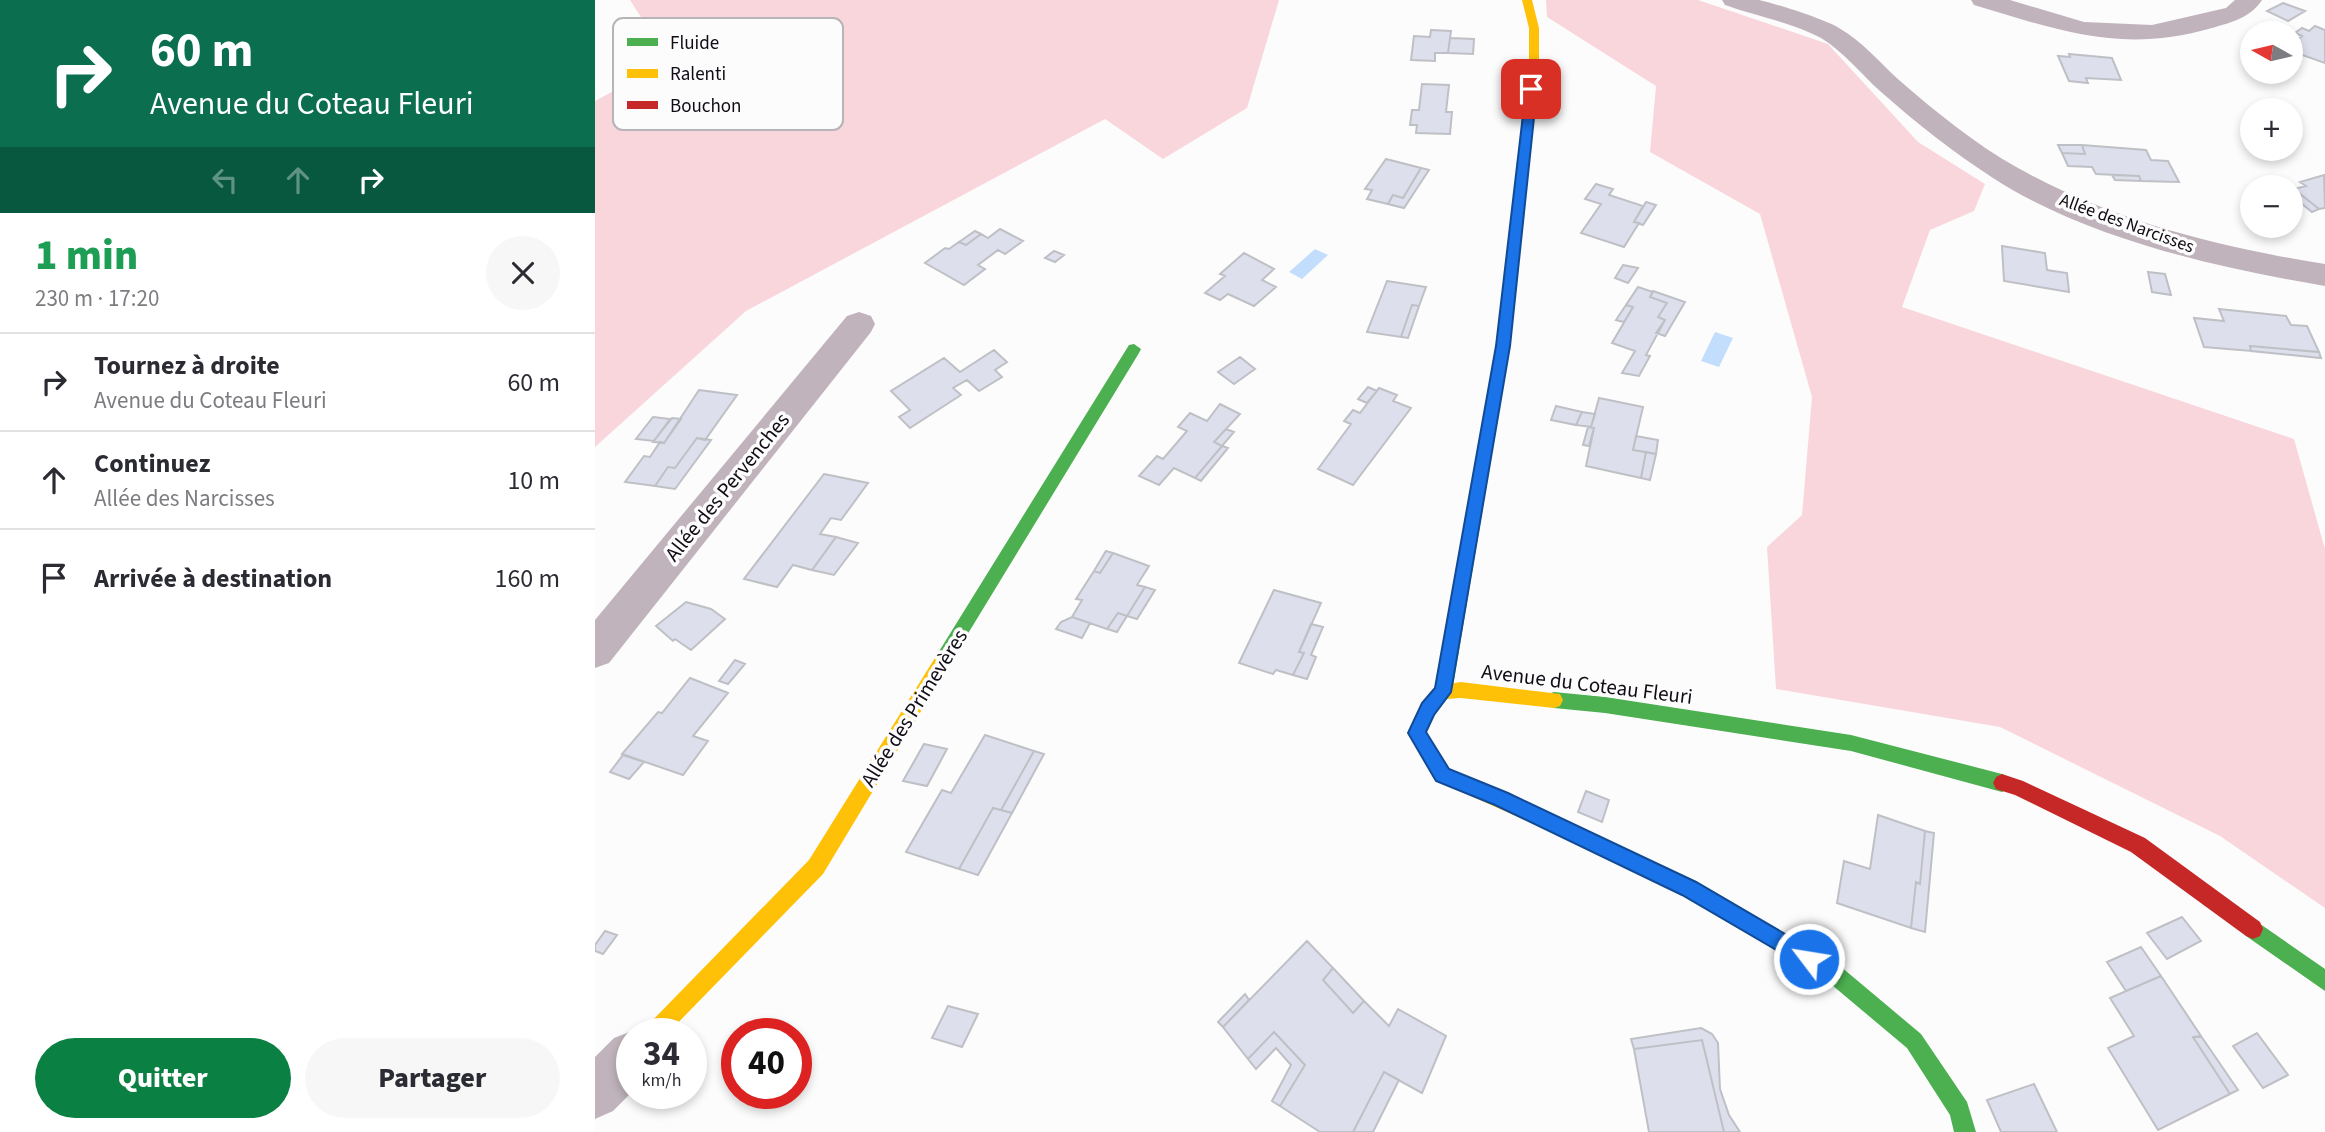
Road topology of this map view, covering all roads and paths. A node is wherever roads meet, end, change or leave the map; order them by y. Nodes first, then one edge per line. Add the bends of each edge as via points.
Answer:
1 (1527, 0) edge
2 (1734, 0) edge
3 (1983, 0) edge
4 (2250, 0) edge
5 (2325, 275) edge
6 (859, 324) dead end
7 (1134, 349) dead end
8 (595, 650) edge
9 (1443, 692) junction
10 (2325, 981) edge
11 (669, 1018) edge
12 (616, 1072) edge
13 (595, 1093) edge
14 (1965, 1132) edge

1 - 9 street via 1534,28 1534,63 1503,346
2 - 5 street, Allée des Narcisses via 1828,32 1858,53 1946,134 2007,174 2070,206 2165,241
3 - 4 street via 2083,29 2152,33 2235,13
6 - 8 street, Allée des Pervenches
7 - 11 street, Allée des Primevères via 815,867
9 - 10 street, Avenue du Coteau Fleuri via 1605,705 1851,743 2017,787 2138,845
9 - 14 street via 1428,709 1417,733 1443,775 1689,888 1833,973 1914,1041 1959,1110
12 - 13 street

